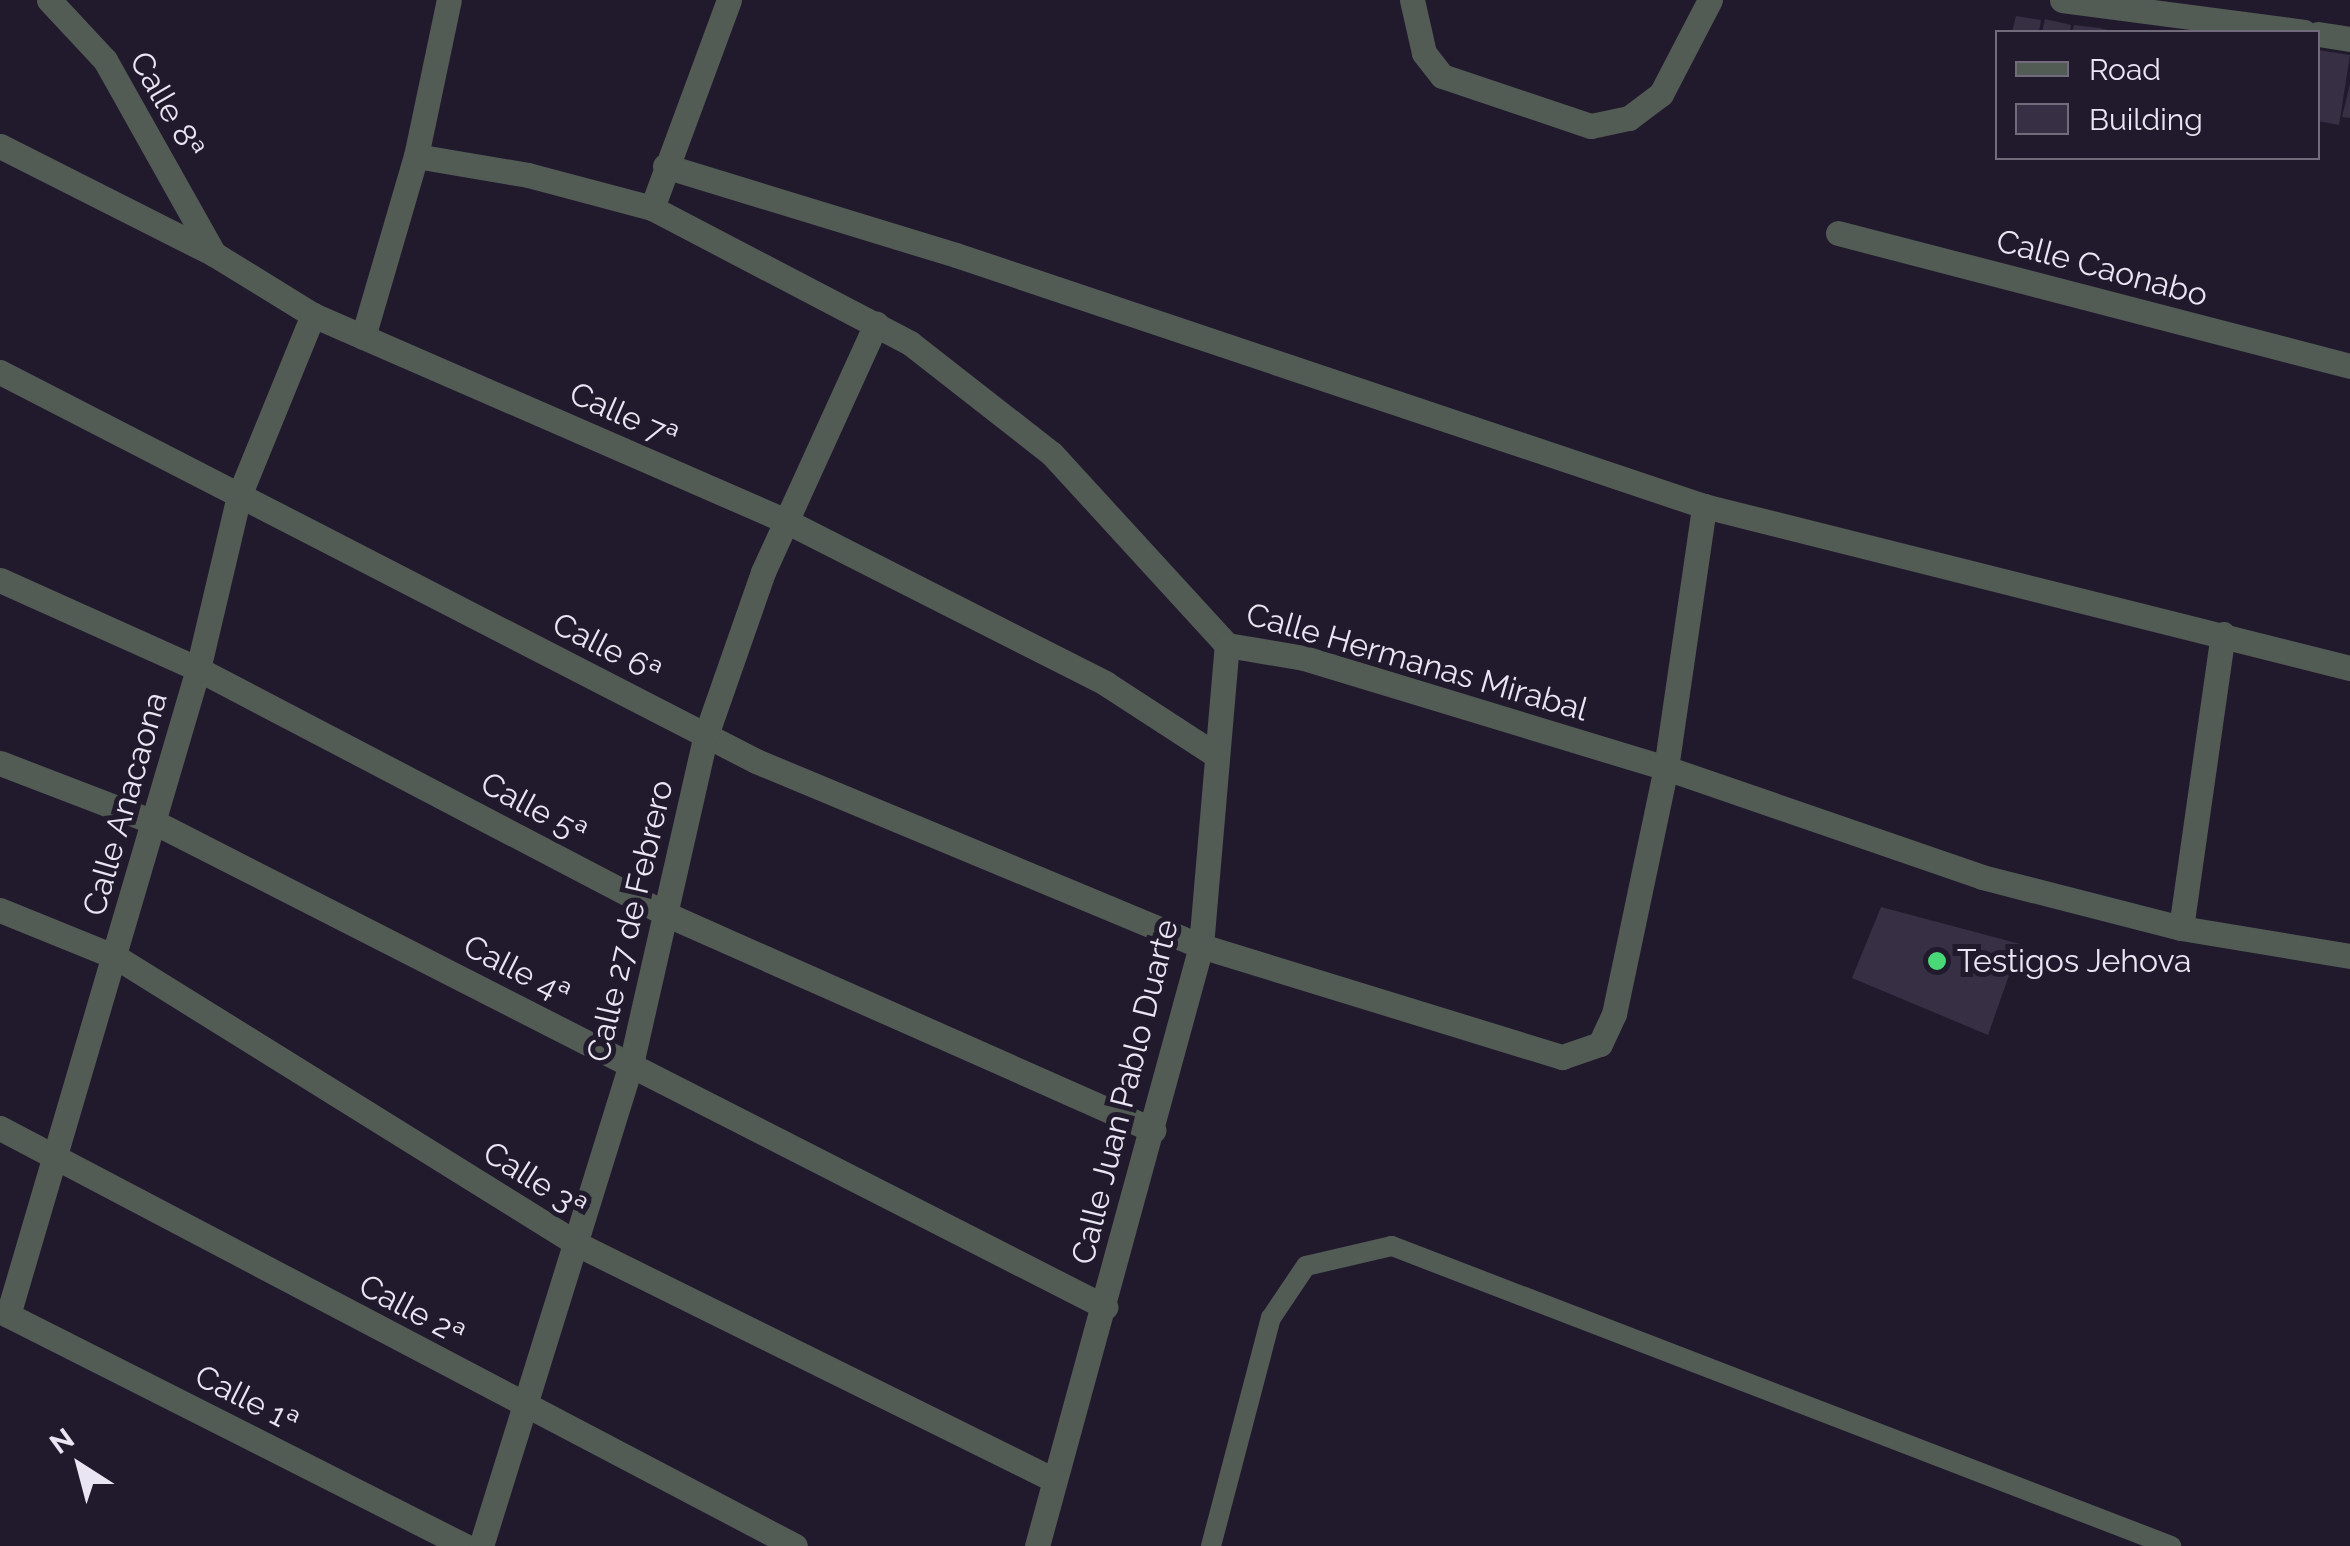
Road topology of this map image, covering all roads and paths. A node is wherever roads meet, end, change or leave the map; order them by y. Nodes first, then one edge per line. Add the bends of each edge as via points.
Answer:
1 (48, 0) edge
2 (449, 0) edge
3 (729, 0) edge
4 (1412, 0) edge
5 (1710, 0) edge
6 (2062, 0) edge
7 (2289, 30) edge
8 (2320, 34) edge
9 (2350, 39) edge
10 (0, 146) edge
11 (416, 156) junction
12 (664, 166) junction
13 (652, 208) junction
14 (1838, 233) dead end
15 (214, 254) junction
16 (313, 315) junction
17 (876, 324) junction
18 (363, 337) junction
19 (2350, 366) edge
20 (0, 372) edge
21 (240, 496) junction
22 (1704, 506) junction
23 (786, 521) junction
24 (0, 580) edge
25 (2222, 634) junction
26 (1227, 645) junction
27 (2350, 668) edge
28 (198, 669) junction
29 (706, 736) junction
30 (1216, 755) junction
31 (0, 763) edge
32 (1666, 768) junction
33 (154, 822) junction
34 (0, 910) edge
35 (668, 914) junction
36 (2181, 928) junction
37 (1202, 946) junction
38 (2350, 956) edge
39 (116, 957) junction
40 (631, 1064) junction
41 (0, 1128) edge
42 (1153, 1130) junction
43 (57, 1154) junction
44 (580, 1245) junction
45 (1104, 1307) junction
46 (4, 1313) edge
47 (527, 1408) junction
48 (1052, 1478) junction
49 (465, 1546) edge
50 (480, 1546) edge
51 (795, 1546) edge
52 (1037, 1546) edge
53 (1211, 1546) edge
54 (2172, 1546) edge

1 - 15 street, Calle 8ª via 105,60
2 - 11 street
3 - 12 street
4 - 5 street via 1424,53 1442,76 1591,126 1629,118 1661,94
6 - 7 street
8 - 9 street
10 - 15 street, Calle 7ª
11 - 13 street, Calle Hermanas Mirabal via 528,175
11 - 18 street
12 - 13 street
12 - 22 street via 956,255
13 - 17 street, Calle Hermanas Mirabal
14 - 19 street, Calle Caonabo
15 - 16 street, Calle 7ª
16 - 18 street, Calle 7ª
16 - 21 street, Calle Anacaona
17 - 23 street, Calle 27 de Febrero
17 - 26 street, Calle Hermanas Mirabal via 1052,454
18 - 23 street, Calle 7ª
20 - 21 street, Calle 6ª
21 - 28 street, Calle Anacaona
21 - 29 street, Calle 6ª
22 - 25 street
22 - 32 street
23 - 29 street, Calle 27 de Febrero
23 - 30 street, Calle 7ª via 1105,682
24 - 28 street, Calle 5ª
25 - 27 street
25 - 36 street
26 - 30 street, Calle Juan Pablo Duarte
26 - 32 street, Calle Hermanas Mirabal via 1304,658
28 - 33 street, Calle Anacaona
28 - 35 street, Calle 5ª
29 - 35 street, Calle 27 de Febrero
29 - 37 street, Calle 6ª
30 - 37 street, Calle Juan Pablo Duarte
31 - 33 street, Calle 4ª
32 - 36 street, Calle Hermanas Mirabal via 1982,877
32 - 37 street, Calle 6ª via 1614,1014 1600,1044 1562,1057
33 - 39 street, Calle Anacaona
33 - 40 street, Calle 4ª
34 - 39 street, Calle 3ª
35 - 40 street, Calle 27 de Febrero
35 - 42 street, Calle 5ª
36 - 38 street, Calle Hermanas Mirabal
37 - 42 street, Calle Juan Pablo Duarte
39 - 43 street, Calle Anacaona
39 - 44 street, Calle 3ª
40 - 44 street, Calle 27 de Febrero
40 - 45 street, Calle 4ª
41 - 43 street, Calle 2ª
42 - 45 street, Calle Juan Pablo Duarte
43 - 46 street, Calle Anacaona
43 - 47 street, Calle 2ª
44 - 47 street, Calle 27 de Febrero
44 - 48 street, Calle 3ª
45 - 48 street, Calle Juan Pablo Duarte
46 - 49 street, Calle 1ª
47 - 50 street, Calle 27 de Febrero
47 - 51 street, Calle 2ª
48 - 52 street, Calle Juan Pablo Duarte
53 - 54 lane via 1271,1318 1306,1266 1392,1246

